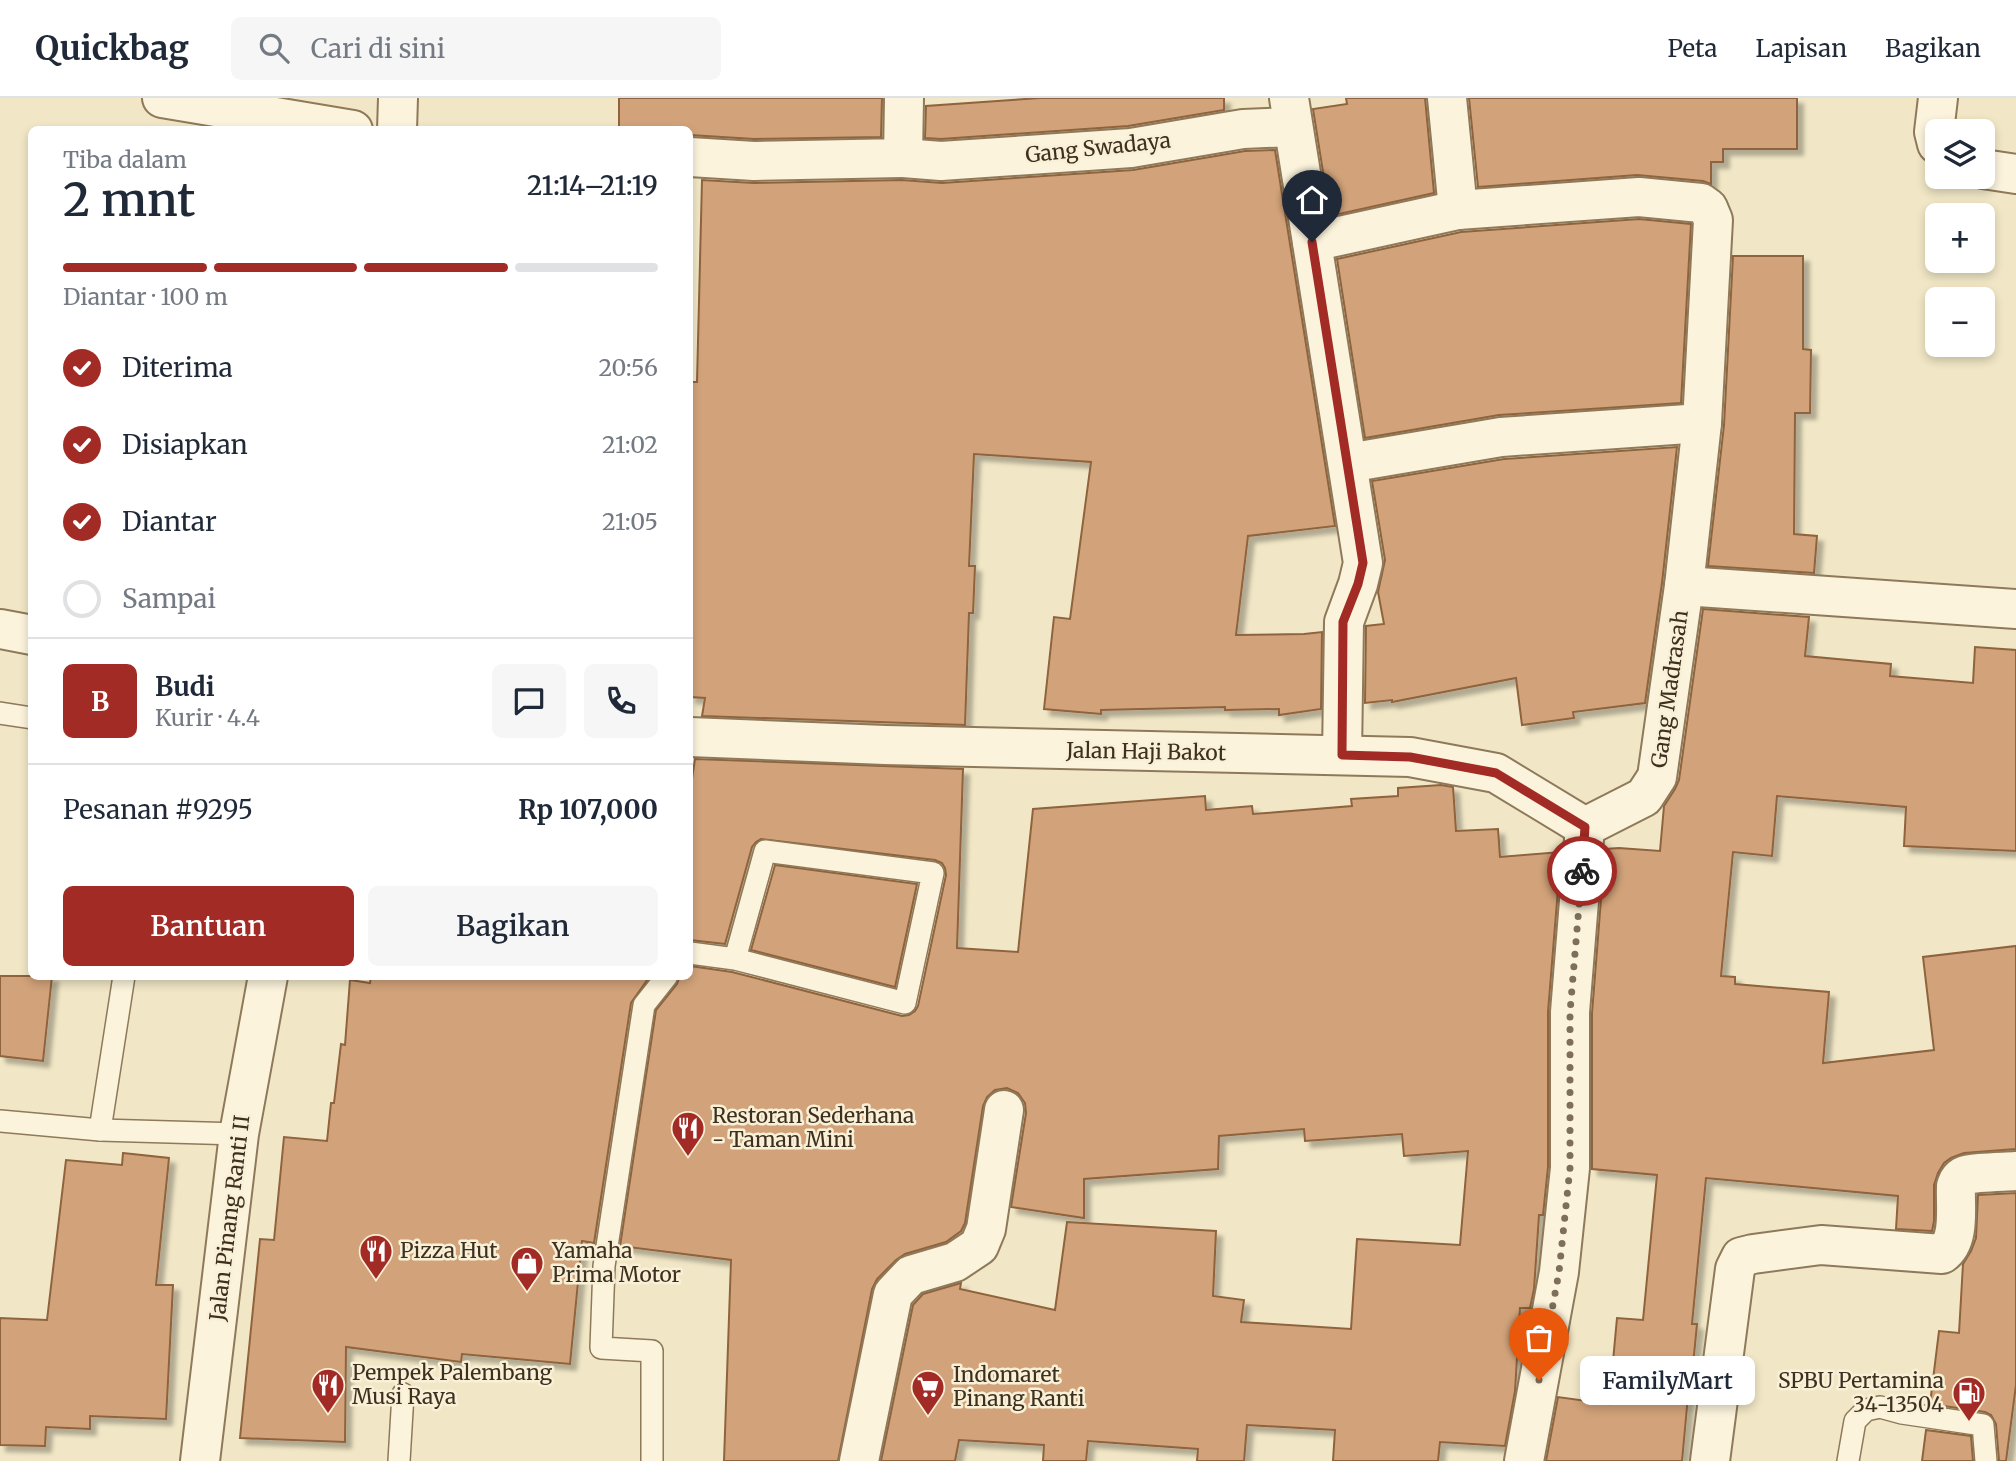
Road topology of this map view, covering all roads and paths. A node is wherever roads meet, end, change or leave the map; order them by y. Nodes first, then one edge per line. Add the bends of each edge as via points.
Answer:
1 (162, 98) edge
2 (398, 98) edge
3 (904, 98) edge
4 (1447, 98) edge
5 (1938, 98) edge
6 (1291, 113) edge
7 (1936, 119) edge
8 (329, 126) edge
9 (397, 126) edge
10 (693, 157) edge
11 (903, 158) junction
12 (1995, 171) edge
13 (2016, 174) edge
14 (1458, 210) junction
15 (1312, 242) junction
16 (1702, 423) junction
17 (1348, 463) junction
18 (1684, 586) junction
19 (2016, 609) edge
20 (0, 629) edge
21 (28, 634) edge
22 (0, 713) edge
23 (28, 718) edge
24 (693, 737) edge
25 (1342, 755) junction
26 (1585, 827) junction
27 (693, 953) edge
28 (735, 959) junction
29 (123, 980) edge
30 (267, 980) edge
31 (664, 980) edge
32 (1004, 1110) dead end
33 (0, 1121) edge
34 (100, 1130) junction
35 (239, 1134) junction
36 (2016, 1171) edge
37 (403, 1394) dead end
38 (200, 1461) edge
39 (399, 1461) edge
40 (652, 1461) edge
41 (859, 1461) edge
42 (1524, 1461) edge
43 (1710, 1461) edge
44 (1848, 1461) edge
45 (1986, 1461) edge

1 - 8 street
2 - 9 street
3 - 11 street
4 - 14 street
5 - 7 street
6 - 11 street, Gang Swadaya via 1243,129 1131,148 942,161
6 - 15 street
10 - 11 street, Gang Swadaya via 754,161
12 - 13 street
14 - 15 street, Gang Madrasah
14 - 16 street, Gang Madrasah via 1639,197 1701,203 1708,208 1713,220
15 - 17 street
16 - 17 street via 1501,437
16 - 18 street, Gang Madrasah
17 - 25 street via 1363,563 1343,622
18 - 19 street, Gang Madrasah
18 - 26 street, Gang Madrasah via 1657,776 1644,797
20 - 21 street
22 - 23 lane
24 - 25 street, Jalan Haji Bakot
25 - 26 street, Jalan Haji Bakot via 1410,757 1496,773
26 - 42 street via 1570,1012 1570,1168 1559,1272
27 - 28 lane
28 - 28 lane via 765,851 933,873 905,1003
29 - 34 lane
30 - 35 street, Jalan Pinang Ranti II
31 - 40 lane via 644,1005 604,1266 601,1348 652,1351
32 - 41 street via 986,1229 979,1246 954,1262 911,1275 893,1294
33 - 34 lane
34 - 35 lane
35 - 38 street, Jalan Pinang Ranti II
36 - 43 street via 1961,1177 1956,1185 1954,1236 1942,1254 1821,1245 1741,1257 1735,1269
37 - 39 lane
44 - 45 lane via 1855,1421 1866,1410 1880,1407 1983,1426

